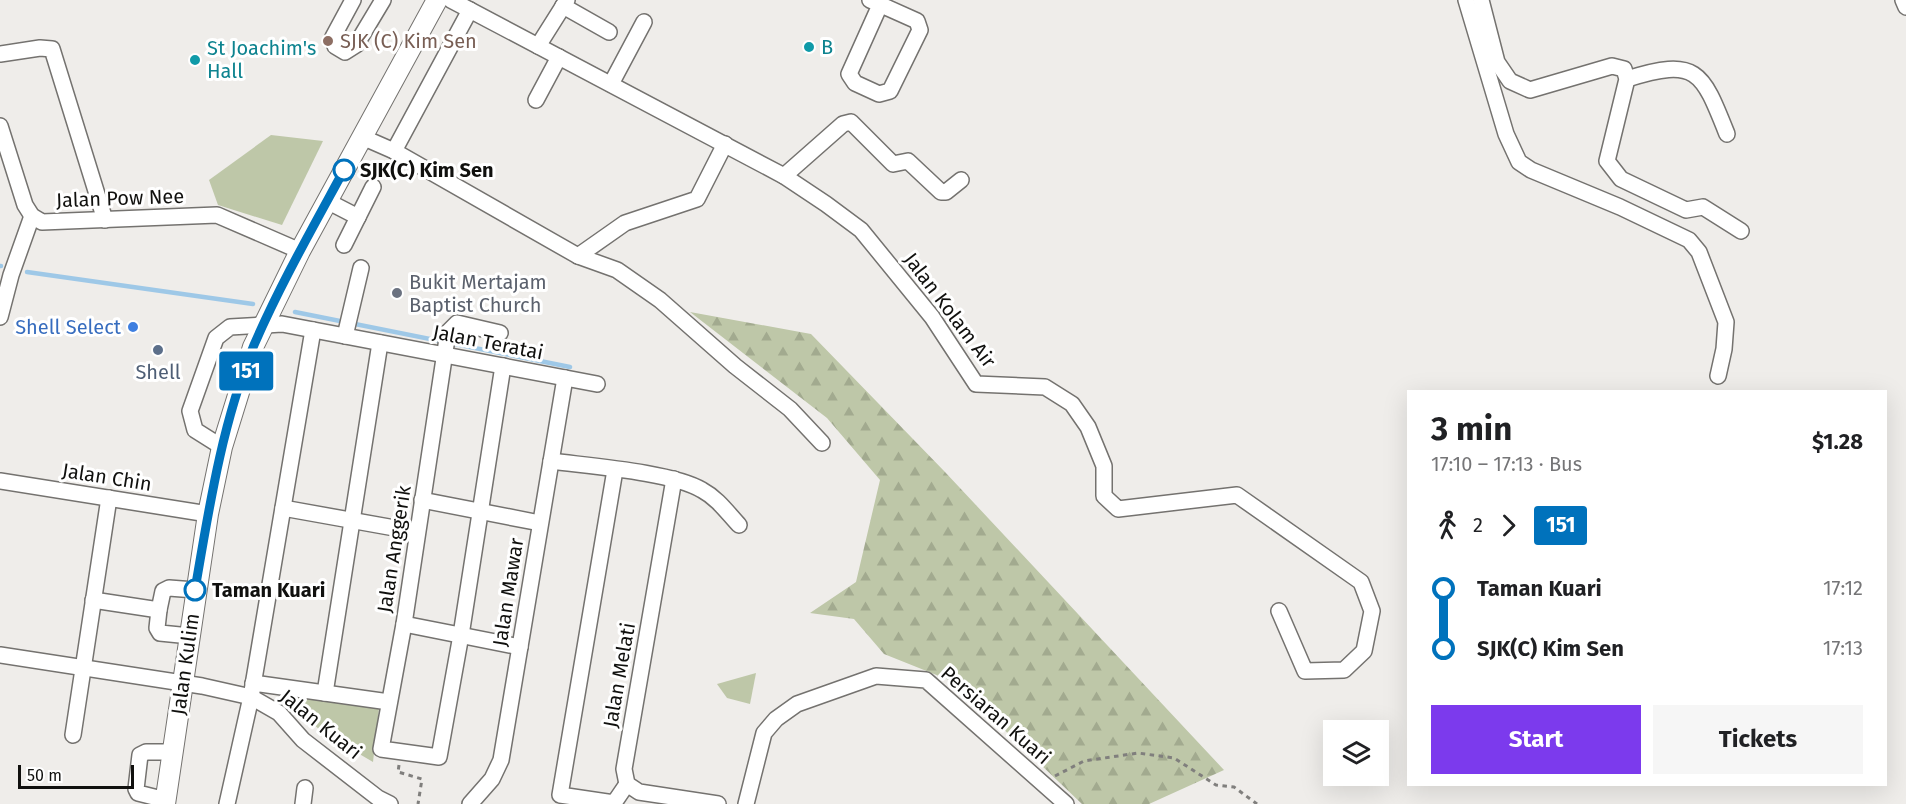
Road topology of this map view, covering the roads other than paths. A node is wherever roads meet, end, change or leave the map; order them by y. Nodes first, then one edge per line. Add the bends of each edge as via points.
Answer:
1 (353, 0) edge
2 (383, 0) edge
3 (438, 0) edge
4 (451, 0) edge
5 (1466, 0) edge
6 (1481, 0) edge
7 (1903, 0) edge
8 (875, 2) edge
9 (565, 3) edge
10 (1906, 7) edge
11 (470, 10) junction
12 (644, 22) dead end
13 (609, 32) dead end
14 (538, 46) junction
15 (0, 54) edge
16 (559, 57) junction
17 (1627, 79) junction
18 (611, 84) junction
19 (536, 100) dead end
20 (0, 126) edge
21 (1727, 134) dead end
22 (362, 136) junction
23 (724, 144) junction
24 (394, 151) junction
25 (784, 176) junction
26 (961, 180) dead end
27 (373, 187) dead end
28 (327, 201) junction
29 (32, 216) junction
30 (358, 217) junction
31 (105, 220) junction
32 (1741, 231) dead end
33 (344, 245) dead end
34 (300, 251) junction
35 (578, 256) junction
36 (361, 268) dead end
37 (0, 317) edge
38 (264, 324) junction
39 (313, 330) junction
40 (500, 333) dead end
41 (345, 336) junction
42 (380, 343) junction
43 (444, 355) junction
44 (502, 366) junction
45 (1718, 376) dead end
46 (565, 378) junction
47 (597, 384) dead end
48 (822, 443) dead end
49 (222, 447) junction
50 (551, 460) junction
51 (615, 470) junction
52 (674, 479) junction
53 (0, 481) edge
54 (109, 498) junction
55 (422, 500) junction
56 (283, 508) junction
57 (480, 512) junction
58 (208, 514) junction
59 (353, 520) junction
60 (540, 523) junction
61 (739, 525) dead end
62 (417, 532) junction
63 (195, 590) junction
64 (93, 600) junction
65 (159, 610) junction
66 (1279, 611) dead end
67 (404, 624) junction
68 (461, 635) junction
69 (190, 636) junction
70 (520, 647) junction
71 (0, 655) edge
72 (83, 668) junction
73 (183, 683) junction
74 (252, 690) junction
75 (325, 693) junction
76 (389, 702) junction
77 (73, 735) dead end
78 (173, 752) junction
79 (627, 784) junction
80 (306, 788) dead end
81 (166, 802) edge
82 (382, 802) edge
83 (227, 804) edge
84 (303, 804) edge
85 (470, 804) edge
86 (718, 804) edge
87 (746, 804) edge
88 (1066, 804) edge

1 - 2 street via 333,37 335,46 345,52 356,45
3 - 22 main road, Jalan Kulim
4 - 11 street, Jalan Kolam Air
5 - 45 street via 1506,134 1520,162 1689,240 1699,252 1726,322
6 - 17 street via 1497,62 1510,81 1530,90 1612,66 1624,69
7 - 10 street
8 - 8 street via 917,21 920,30 890,91 879,94 855,83 849,74
9 - 13 street
9 - 14 street
11 - 14 street, Jalan Kolam Air
11 - 24 street
12 - 18 street
14 - 16 street, Jalan Kolam Air
15 - 31 street via 52,49
16 - 18 street, Jalan Kolam Air
16 - 19 street
17 - 21 street via 1675,68 1694,74 1708,87
17 - 32 street via 1607,161 1612,171 1686,210 1703,207
18 - 23 street, Jalan Kolam Air
20 - 29 street, Jalan Pow Nee
22 - 24 street
22 - 28 main road, Jalan Kulim
23 - 25 street, Jalan Kolam Air
23 - 35 street via 696,199 625,223
24 - 35 street
25 - 26 street via 843,123 851,122 893,164 908,161 941,192
25 - 66 street, Jalan Kolam Air via 861,230 932,317 976,384 1046,387 1072,404 1088,427 1104,466 1104,496 1118,509 1237,495 1361,582 1372,611 1364,651 1344,670 1305,671
27 - 30 street
28 - 30 street
28 - 34 main road, Jalan Kulim
29 - 31 street, Jalan Pow Nee via 42,222
29 - 37 street
30 - 33 street
31 - 34 street, Jalan Pow Nee via 217,215
34 - 38 main road, Jalan Kulim
35 - 48 street via 617,270 660,300 790,409
36 - 41 street
38 - 39 street, Jalan Teratai
38 - 49 main road, Jalan Kulim
38 - 49 street, Jalan Teratai via 230,327 216,338 190,411 195,430
39 - 41 street, Jalan Teratai
39 - 56 street
40 - 43 street, Jalan Anggerik via 457,323 448,332
41 - 42 street, Jalan Teratai
42 - 43 street, Jalan Teratai
42 - 59 street
43 - 44 street, Jalan Teratai
43 - 55 street, Jalan Anggerik
44 - 46 street, Jalan Teratai
44 - 57 street
46 - 47 street, Jalan Teratai
46 - 50 street, Jalan Mawar
49 - 58 main road, Jalan Kulim
50 - 51 street
50 - 60 street, Jalan Mawar
51 - 52 street
51 - 79 street via 560,795 614,803
52 - 61 street via 700,488 718,500
52 - 79 street, Jalan Melati via 624,769
53 - 54 street, Jalan Chin
54 - 58 street, Jalan Chin
54 - 64 street
55 - 57 street
55 - 62 street, Jalan Anggerik
56 - 59 street
56 - 74 street
57 - 60 street
57 - 68 street
58 - 63 main road, Jalan Kulim
59 - 62 street
59 - 75 street
60 - 70 street, Jalan Mawar
62 - 67 street, Jalan Anggerik
63 - 65 street via 163,591
63 - 69 main road, Jalan Kulim
64 - 65 street
64 - 72 street
65 - 69 street via 160,633
67 - 68 street
67 - 76 street, Jalan Anggerik
68 - 70 street
68 - 76 street, Jalan Anggerik via 439,757 381,749
69 - 73 main road, Jalan Kulim
70 - 85 street, Jalan Mawar via 501,760 492,779
71 - 72 street, Jalan Kuari
72 - 73 street, Jalan Kuari
72 - 77 street
73 - 74 street, Jalan Kuari
73 - 78 main road, Jalan Kulim
74 - 75 street
74 - 82 street, Jalan Kuari via 303,740
74 - 83 street
75 - 76 street
78 - 81 main road, Jalan Kulim
78 - 81 street via 140,755 135,789 141,795
79 - 86 street via 639,792
80 - 84 street
87 - 88 street, Persiaran Kuari via 764,733 776,719 797,704 876,676 926,680

